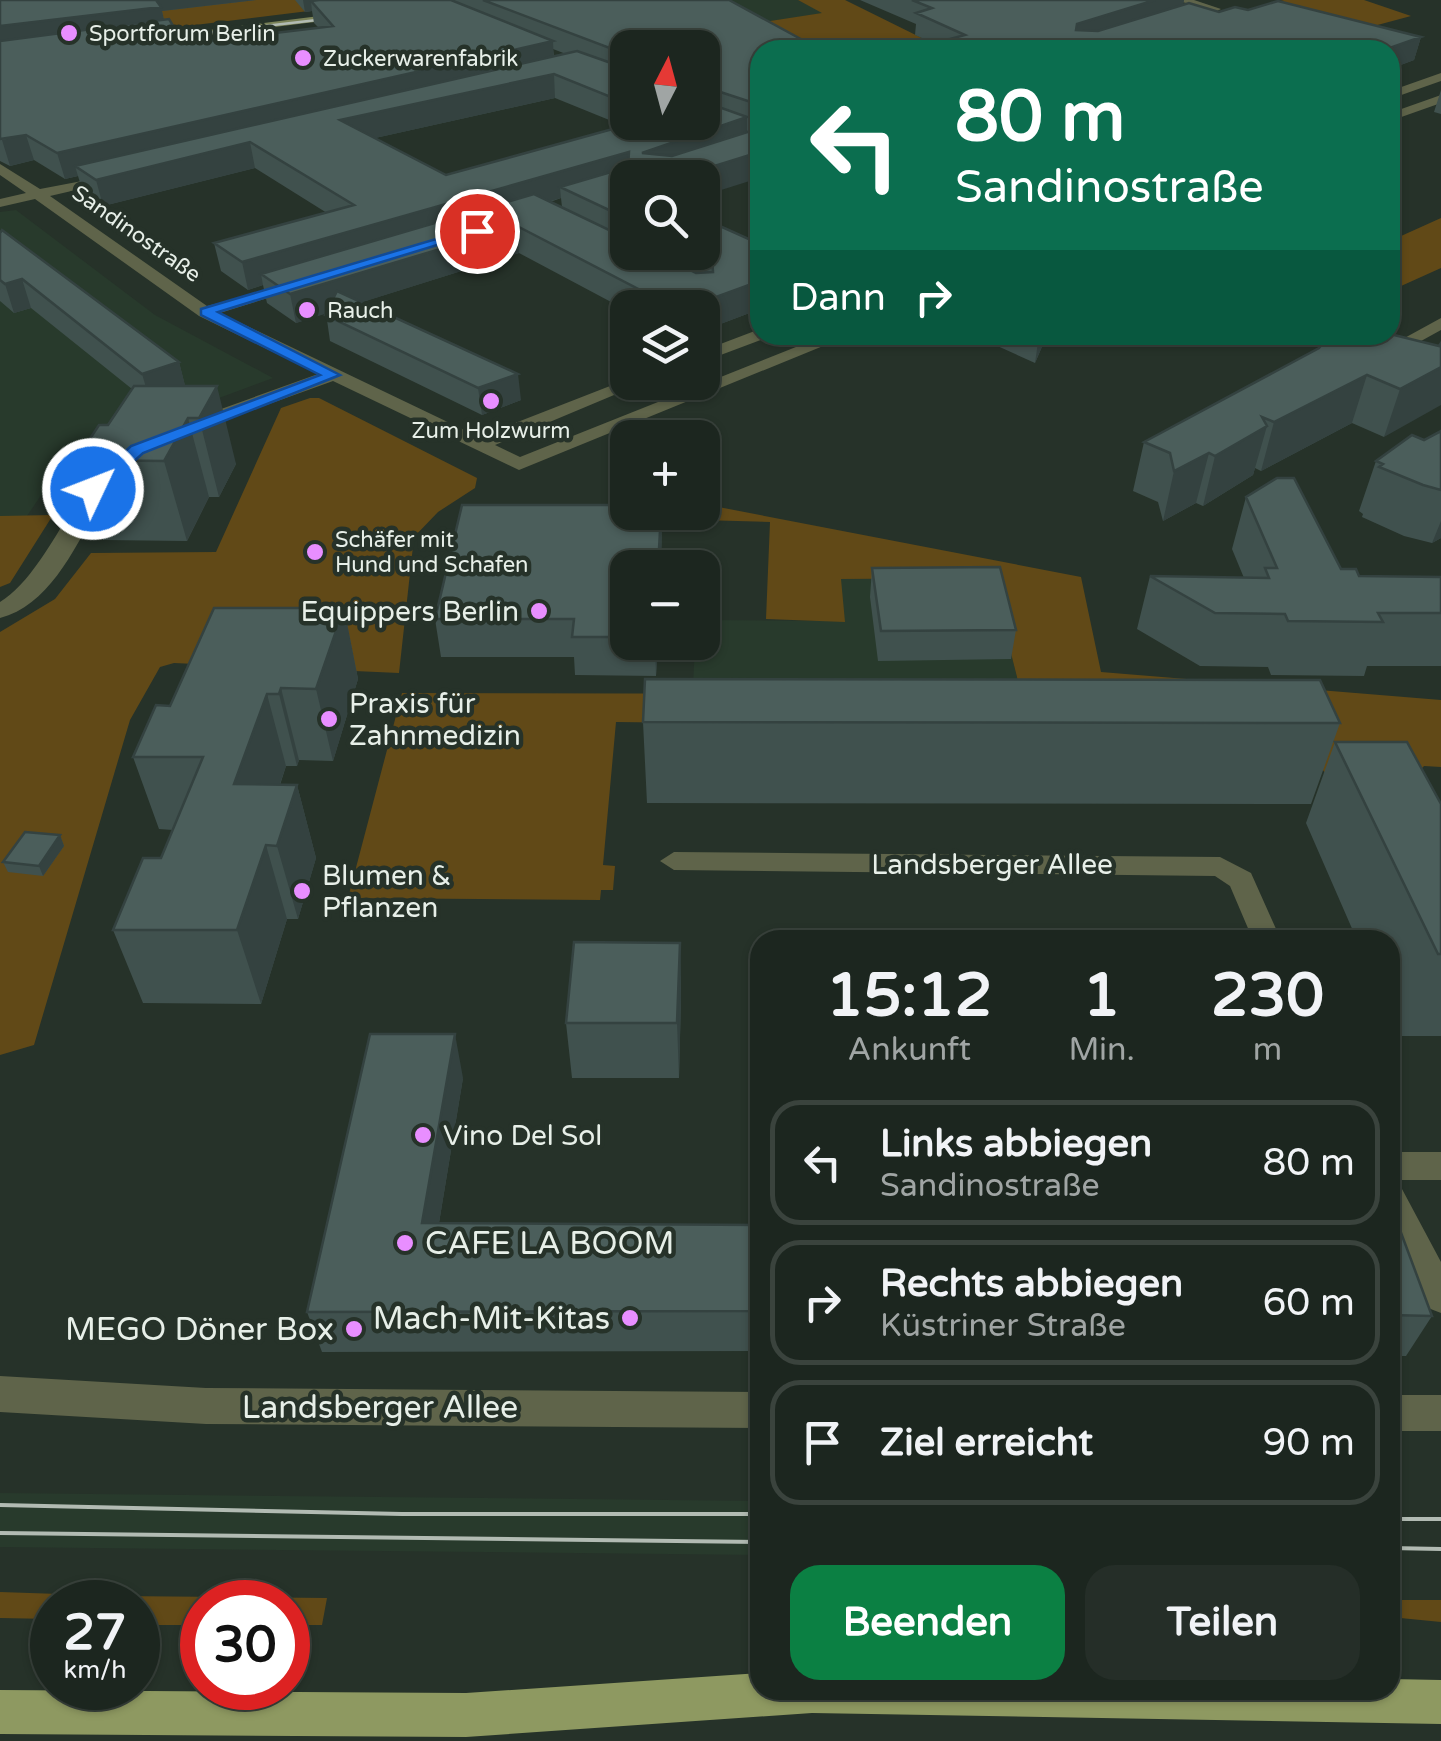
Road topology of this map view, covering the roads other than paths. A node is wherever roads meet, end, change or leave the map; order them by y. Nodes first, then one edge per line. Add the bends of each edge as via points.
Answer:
1 (1181, 0) edge
2 (370, 12) edge
3 (1190, 16) edge
4 (125, 42) edge
5 (1441, 77) edge
6 (1400, 91) edge
7 (1441, 99) edge
8 (1400, 114) edge
9 (0, 168) edge
10 (127, 174) edge
11 (39, 194) junction
12 (0, 204) edge
13 (316, 279) edge
14 (206, 312) junction
15 (1441, 323) edge
16 (750, 338) edge
17 (816, 345) edge
18 (1328, 345) edge
19 (720, 349) edge
20 (1378, 358) junction
21 (1408, 366) edge
22 (332, 375) junction
23 (610, 392) edge
24 (172, 434) edge
25 (480, 444) junction
26 (124, 459) edge
27 (0, 611) edge
28 (674, 860) dead end
29 (1263, 930) edge
30 (1400, 1166) edge
31 (1441, 1166) edge
32 (1400, 1218) edge
33 (1441, 1297) edge
34 (0, 1394) edge
35 (750, 1410) edge
36 (1400, 1413) edge
37 (1441, 1413) edge
38 (750, 1695) edge
39 (1327, 1700) edge
40 (1441, 1702) edge
41 (0, 1712) edge

1 - 3 street via 1214,9
2 - 4 main road
5 - 6 street
7 - 8 street
9 - 11 street, Sandinostraße
10 - 11 street
11 - 12 street
11 - 14 street, Sandinostraße
13 - 14 street
14 - 22 street, Sandinostraße
15 - 20 street
16 - 19 street
17 - 25 street, Sandinostraße via 519,464
18 - 20 street
20 - 21 street
22 - 24 street
22 - 25 street, Sandinostraße
23 - 25 street
26 - 27 street via 93,489 36,586
28 - 29 street, Landsberger Allee via 1220,866 1241,880
30 - 31 street
32 - 33 street
34 - 35 street, Landsberger Allee via 206,1406
36 - 37 street
38 - 41 main road via 466,1715
39 - 40 main road

